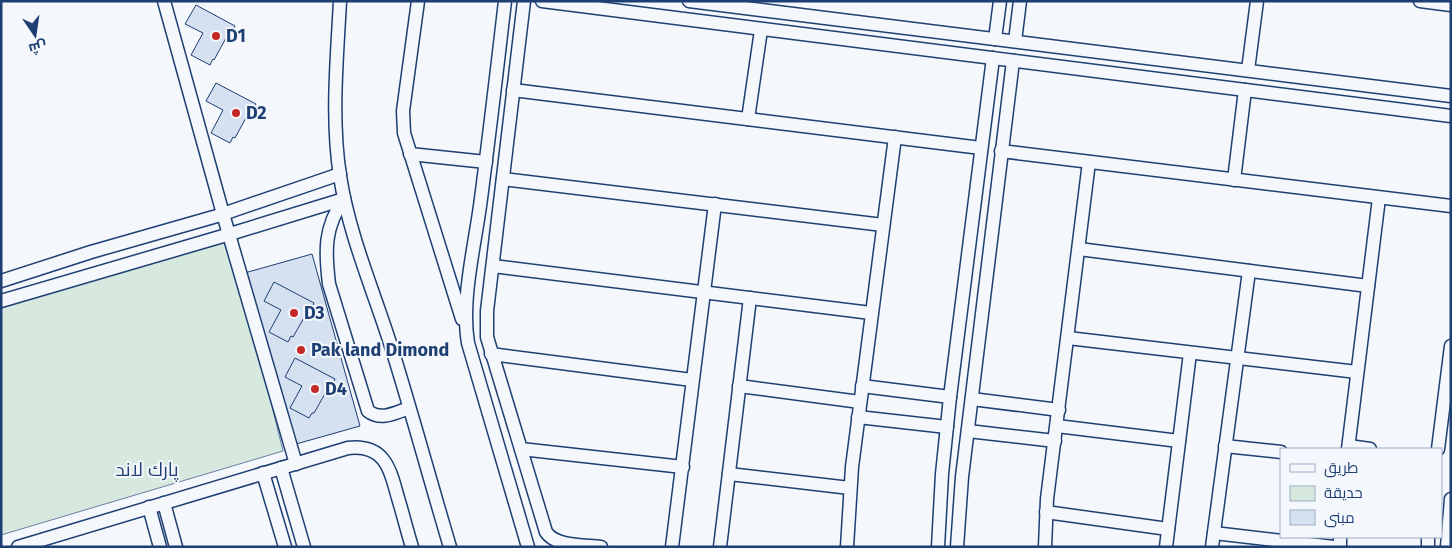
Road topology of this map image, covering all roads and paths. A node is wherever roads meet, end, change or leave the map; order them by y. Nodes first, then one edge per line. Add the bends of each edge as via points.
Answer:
1 (164, 1) edge
2 (340, 1) edge
3 (418, 1) edge
4 (505, 1) edge
5 (524, 1) edge
6 (542, 1) edge
7 (689, 1) edge
8 (1000, 1) edge
9 (1020, 1) edge
10 (1257, 1) edge
11 (1420, 1) edge
12 (1451, 5) edge
13 (767, 6) edge
14 (761, 30) junction
15 (995, 39) junction
16 (1015, 41) junction
17 (993, 58) junction
18 (1013, 61) junction
19 (1248, 70) junction
20 (1342, 82) junction
21 (513, 90) junction
22 (1245, 90) junction
23 (1451, 96) edge
24 (1340, 102) junction
25 (1451, 116) edge
26 (748, 119) junction
27 (895, 138) junction
28 (981, 148) junction
29 (1002, 151) junction
30 (410, 154) junction
31 (486, 162) junction
32 (1089, 162) junction
33 (340, 174) junction
34 (503, 178) junction
35 (1234, 180) junction
36 (1379, 198) junction
37 (344, 199) junction
38 (715, 204) junction
39 (1451, 206) edge
40 (223, 214) junction
41 (883, 225) junction
42 (230, 234) junction
43 (1079, 249) junction
44 (91, 252) junction
45 (493, 266) junction
46 (1250, 271) junction
47 (97, 272) junction
48 (1, 281) edge
49 (1368, 286) junction
50 (704, 292) junction
51 (750, 298) junction
52 (1, 301) edge
53 (871, 313) junction
54 (466, 329) junction
55 (1068, 338) junction
56 (1451, 346) edge
57 (1190, 353) junction
58 (492, 354) junction
59 (1236, 358) junction
60 (1357, 372) junction
61 (692, 380) junction
62 (739, 386) junction
63 (862, 386) junction
64 (950, 397) junction
65 (972, 399) junction
66 (860, 402) junction
67 (409, 408) junction
68 (1059, 410) junction
69 (858, 417) junction
70 (1057, 426) junction
71 (947, 427) junction
72 (968, 430) junction
73 (1179, 441) junction
74 (1055, 442) junction
75 (1224, 446) junction
76 (1349, 448) edge
77 (1438, 448) edge
78 (522, 449) junction
79 (1280, 452) edge
80 (296, 464) junction
81 (682, 467) junction
82 (281, 468) junction
83 (263, 473) junction
84 (729, 474) junction
85 (850, 488) junction
86 (1451, 499) edge
87 (164, 503) junction
88 (149, 507) junction
89 (1046, 512) junction
90 (1168, 529) junction
91 (1214, 534) junction
92 (50, 542) edge
93 (33, 545) edge
94 (18, 547) edge
95 (160, 547) edge
96 (176, 547) edge
97 (285, 547) edge
98 (304, 547) edge
99 (412, 547) edge
100 (450, 547) edge
101 (528, 547) edge
102 (601, 547) edge
103 (672, 547) edge
104 (720, 547) edge
105 (847, 547) edge
106 (938, 547) edge
107 (957, 547) edge
108 (1045, 547) edge
109 (1166, 547) edge
110 (1212, 547) edge
111 (1334, 547) edge
112 (1447, 547) edge

1 - 40 street
2 - 33 street via 335,110
3 - 30 street via 403,111 404,133
4 - 31 street
5 - 21 street
6 - 14 street
7 - 13 street
8 - 15 street
9 - 16 street
10 - 19 street
11 - 12 street
13 - 15 street
14 - 17 street
14 - 26 street
15 - 16 street
16 - 19 street
17 - 18 street
17 - 28 street
18 - 22 street
18 - 29 street
19 - 20 street
20 - 23 street
20 - 24 street
21 - 26 street
21 - 34 street
22 - 24 street
22 - 35 street
24 - 25 street
26 - 27 street
27 - 28 street
27 - 41 street
28 - 64 street
29 - 32 street
29 - 65 street
30 - 31 street
30 - 54 street
31 - 54 street
32 - 35 street
32 - 43 street
33 - 37 street
33 - 40 street
34 - 38 street
34 - 45 street
35 - 36 street
36 - 39 street
36 - 49 street
37 - 42 street
37 - 67 street via 353,237
37 - 67 street via 334,212 329,228 327,268 368,411 384,417
38 - 41 street
38 - 50 street
40 - 42 street
40 - 44 street
41 - 53 street
42 - 47 street
42 - 80 street
43 - 46 street
43 - 55 street
44 - 47 street
44 - 48 street
45 - 50 street
45 - 58 street via 486,319
46 - 49 street
46 - 59 street
47 - 52 street
49 - 60 street
50 - 51 street
50 - 61 street
51 - 53 street
51 - 62 street
53 - 63 street
54 - 101 street
55 - 57 street
55 - 68 street
56 - 77 street
57 - 59 street
57 - 73 street
58 - 61 street
58 - 78 street
59 - 60 street
59 - 75 street
60 - 76 street
61 - 81 street
62 - 66 street
62 - 84 street
63 - 64 street
63 - 66 street
64 - 71 street
65 - 68 street
65 - 72 street
66 - 69 street
67 - 100 street
68 - 70 street
69 - 71 street
69 - 85 street
70 - 73 street
70 - 74 street
71 - 106 street
72 - 74 street
72 - 107 street
73 - 90 street
74 - 89 street
75 - 79 street
75 - 91 street
78 - 81 street
78 - 102 street via 548,535 558,542
80 - 82 street
80 - 99 street via 348,448 366,448 382,457 391,473
81 - 103 street
82 - 83 street
82 - 98 street
83 - 87 street
83 - 97 street
84 - 85 street
84 - 104 street
85 - 105 street
86 - 112 street
87 - 88 street
87 - 96 street
88 - 92 street
88 - 95 street
89 - 90 street
89 - 108 street
90 - 109 street
91 - 110 street
91 - 111 street
92 - 93 street
93 - 94 street

